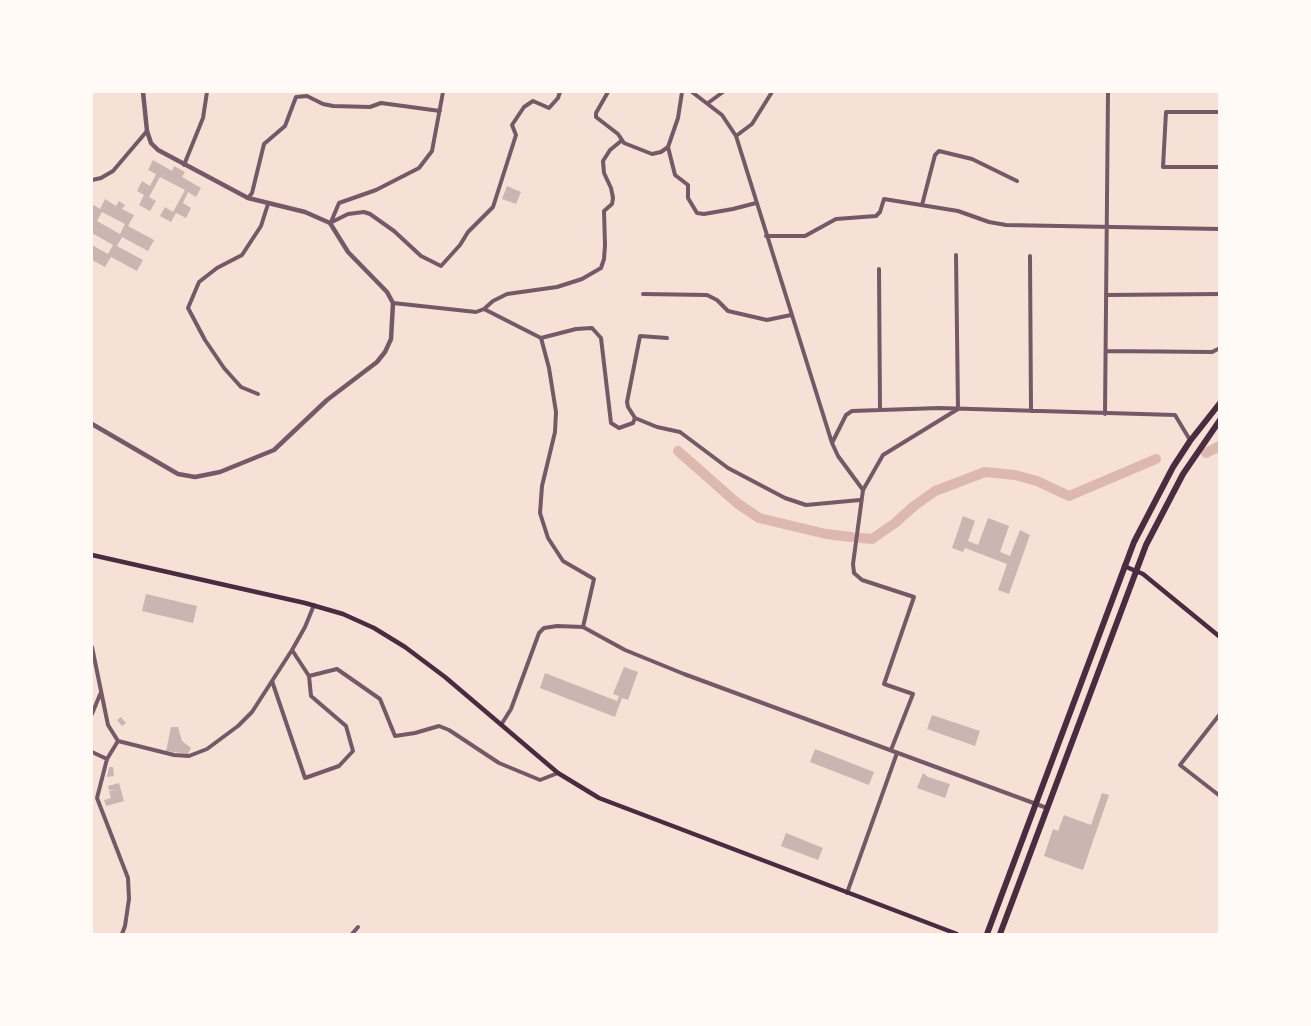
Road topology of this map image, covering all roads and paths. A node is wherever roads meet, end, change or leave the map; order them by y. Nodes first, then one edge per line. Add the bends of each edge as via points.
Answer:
1 (143, 92) edge
2 (207, 92) edge
3 (443, 92) edge
4 (560, 92) edge
5 (608, 92) edge
6 (682, 92) edge
7 (692, 92) edge
8 (723, 92) edge
9 (772, 92) edge
10 (1108, 92) edge
11 (708, 103) junction
12 (440, 111) junction
13 (1220, 112) edge
14 (147, 131) junction
15 (736, 136) junction
16 (621, 141) junction
17 (668, 147) junction
18 (184, 165) junction
19 (1220, 167) edge
20 (92, 180) edge
21 (1017, 182) dead end
22 (248, 198) junction
23 (756, 203) junction
24 (268, 204) junction
25 (922, 205) junction
26 (330, 223) junction
27 (1106, 227) junction
28 (1220, 229) edge
29 (766, 237) junction
30 (956, 255) dead end
31 (1030, 256) dead end
32 (879, 268) dead end
33 (643, 294) dead end
34 (1220, 294) edge
35 (1106, 295) junction
36 (393, 303) junction
37 (484, 309) junction
38 (791, 315) junction
39 (541, 338) junction
40 (667, 338) dead end
41 (1220, 348) edge
42 (1106, 351) junction
43 (258, 394) dead end
44 (1220, 403) edge
45 (958, 409) junction
46 (880, 410) junction
47 (1031, 411) junction
48 (1105, 414) junction
49 (635, 418) junction
50 (1220, 420) edge
51 (92, 424) edge
52 (1190, 441) junction
53 (832, 443) junction
54 (863, 490) junction
55 (860, 500) junction
56 (92, 555) edge
57 (1124, 566) junction
58 (1136, 571) junction
59 (314, 605) junction
60 (582, 627) junction
61 (1220, 637) edge
62 (92, 646) edge
63 (292, 650) junction
64 (309, 676) junction
65 (272, 681) junction
66 (101, 691) junction
67 (92, 714) edge
68 (1220, 714) edge
69 (501, 725) junction
70 (118, 741) junction
71 (891, 750) junction
72 (92, 752) edge
73 (897, 753) junction
74 (107, 759) junction
75 (558, 773) junction
76 (1220, 796) edge
77 (1035, 804) junction
78 (1047, 808) junction
79 (847, 892) junction
80 (358, 927) dead end
81 (122, 934) edge
82 (352, 934) edge
83 (957, 934) edge
84 (987, 934) edge
85 (1000, 934) edge

1 - 14 street
2 - 18 street via 203,118
3 - 12 street
4 - 26 street via 549,108 533,101 524,107 512,125 516,135 493,207 441,266 421,256 370,214 348,214
5 - 16 street via 595,116
6 - 17 street
7 - 11 street
8 - 11 street
9 - 15 street via 752,124
10 - 27 street
11 - 15 street
12 - 22 street via 381,103 370,107 333,106 307,96 297,97 285,126 264,144
12 - 26 street via 432,152 419,168 339,203
13 - 19 street via 1166,112 1163,167
14 - 18 street via 158,150
14 - 20 street via 113,171
15 - 23 street
16 - 17 street via 652,154
16 - 37 street via 603,161 613,198 604,211 601,268 557,287 507,294
17 - 23 street via 675,175 688,185 688,198 697,213
18 - 22 street
21 - 25 street via 972,159 939,152
22 - 24 street
23 - 29 street
24 - 26 street via 305,212
24 - 43 street via 261,226 242,255 199,282 188,308 224,368 242,387
25 - 27 street via 1006,225
25 - 29 street via 884,199 876,216 836,219 805,236
26 - 36 street via 348,252
27 - 28 street
27 - 35 street
29 - 38 street
30 - 45 street
31 - 47 street
32 - 46 street
33 - 38 street via 707,295 728,311 767,320
34 - 35 street
35 - 42 street
36 - 37 street via 477,312
36 - 51 street via 391,339 377,363 327,399 274,450 220,472 195,477 178,474
37 - 39 street
38 - 53 street
39 - 49 street via 592,328 601,338 610,423 619,428 633,423
39 - 60 street via 556,412 540,513 563,561 594,579
40 - 49 street via 640,336 627,402
41 - 42 street via 1212,352
42 - 48 street
44 - 52 highway
45 - 46 street
45 - 47 street
45 - 54 street via 883,455
46 - 53 street via 849,412
47 - 48 street
48 - 52 street via 1174,415
49 - 55 street via 680,432 728,468 785,498 806,505
50 - 58 highway via 1169,497
52 - 57 highway via 1147,516
53 - 54 street
54 - 55 street
55 - 71 street via 854,573 862,580 914,597 884,684 913,694
56 - 59 main road
57 - 58 main road
57 - 77 highway
58 - 61 main road
58 - 78 highway
59 - 63 street
59 - 69 main road via 374,628 405,647
60 - 69 street via 557,626 539,633
60 - 71 street via 684,674
62 - 66 street
63 - 64 street
63 - 65 street
64 - 65 street via 311,696 346,726 353,751 339,766 305,778
64 - 75 street via 337,669 380,699 395,736 439,726 499,763 540,780
65 - 70 street via 238,726 195,755 174,755
66 - 67 street
66 - 70 street via 108,725
68 - 76 street via 1180,765
69 - 75 main road
70 - 74 street
71 - 73 street
72 - 74 street
73 - 77 street
73 - 79 street
74 - 81 street via 97,798 128,878 129,899
75 - 79 main road via 599,798
77 - 78 street
77 - 84 highway
78 - 85 highway
79 - 83 main road
80 - 82 street

